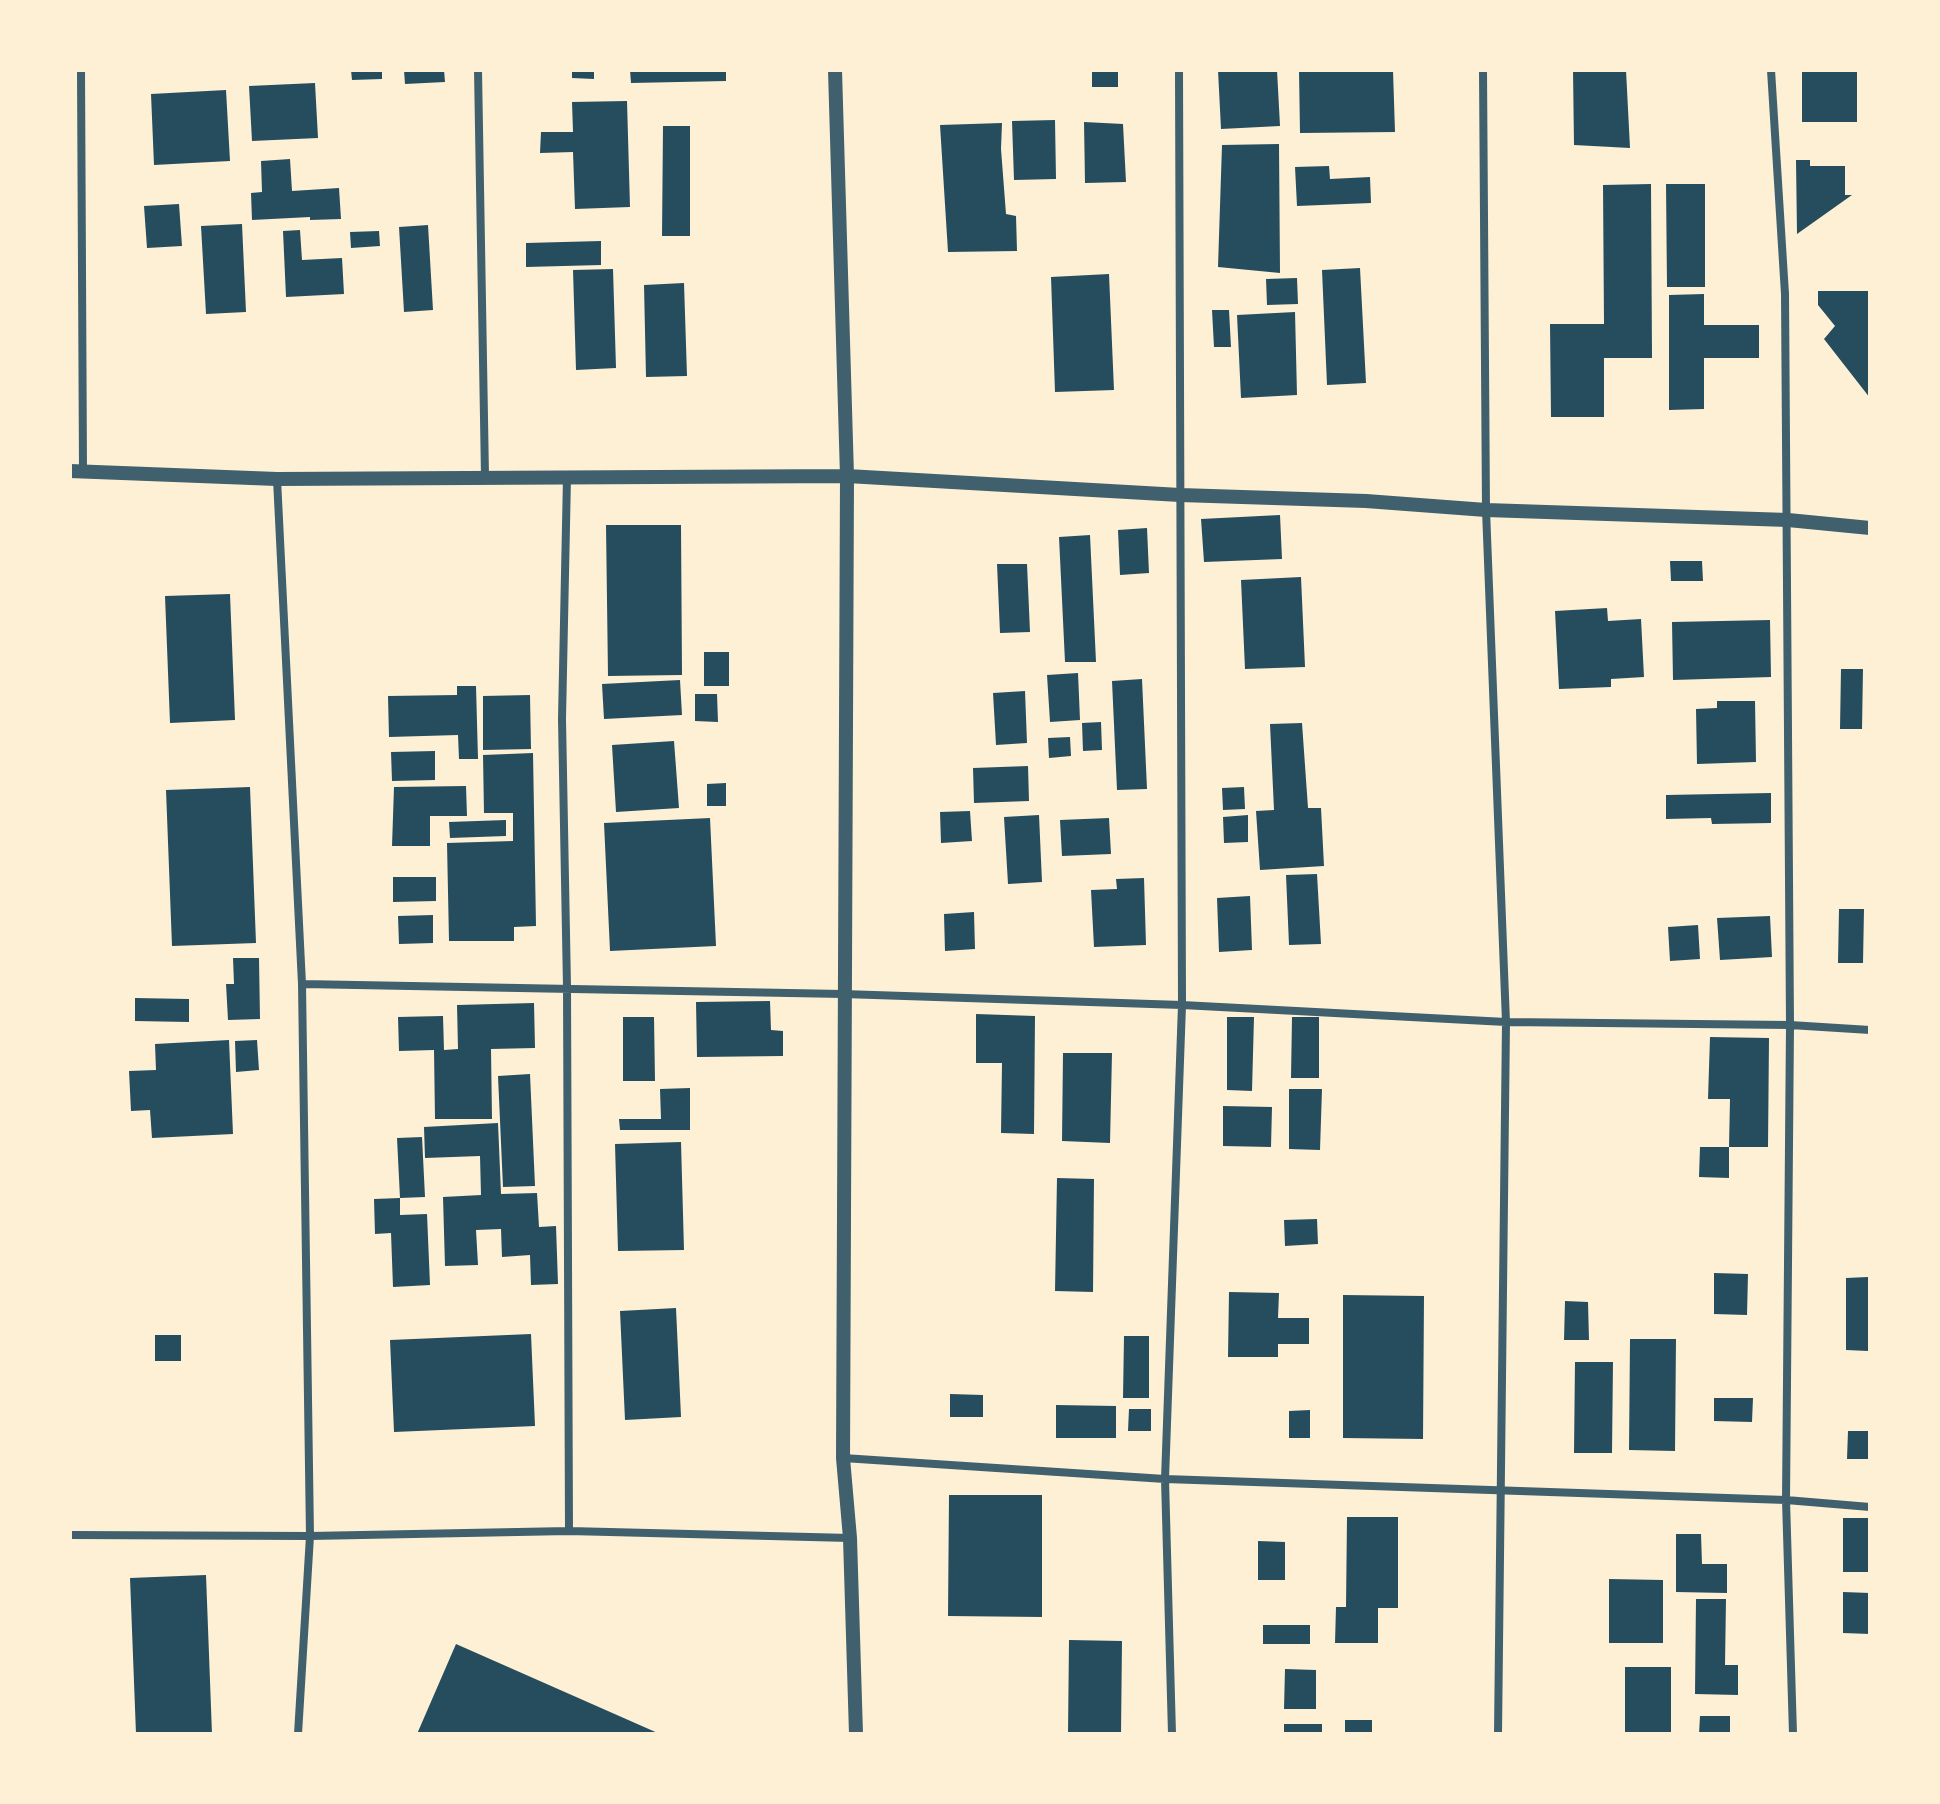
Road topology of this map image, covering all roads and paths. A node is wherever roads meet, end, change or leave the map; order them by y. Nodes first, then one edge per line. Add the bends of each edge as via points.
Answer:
1 (81, 70) edge
2 (478, 70) edge
3 (835, 70) edge
4 (1179, 70) edge
5 (1483, 70) edge
6 (1771, 70) edge
7 (77, 471) edge
8 (485, 476) junction
9 (847, 476) junction
10 (567, 477) junction
11 (277, 479) junction
12 (1180, 495) junction
13 (1486, 510) junction
14 (1788, 520) junction
15 (1870, 528) edge
16 (302, 984) junction
17 (567, 987) junction
18 (843, 994) junction
19 (1182, 1005) junction
20 (1506, 1022) junction
21 (1790, 1025) junction
22 (1870, 1030) edge
23 (843, 1458) junction
24 (1165, 1479) junction
25 (1499, 1491) junction
26 (1786, 1500) junction
27 (1870, 1507) edge
28 (569, 1531) junction
29 (70, 1535) edge
30 (310, 1536) junction
31 (850, 1538) junction
32 (298, 1734) edge
33 (856, 1734) edge
34 (1172, 1734) edge
35 (1498, 1734) edge
36 (1793, 1734) edge

1 - 7 street
2 - 8 street
3 - 9 street
4 - 12 street
5 - 13 street
6 - 14 street via 1785,294
7 - 11 street
8 - 10 street
8 - 11 street
9 - 10 street
9 - 12 street
9 - 18 street
10 - 17 street via 562,719
11 - 16 street
12 - 13 street
12 - 19 street
13 - 14 street
13 - 20 street
14 - 15 street
14 - 21 street
16 - 17 street
16 - 30 street
17 - 18 street
17 - 28 street
18 - 19 street
18 - 23 street
19 - 20 street
19 - 24 street
20 - 21 street
20 - 25 street
21 - 22 street
21 - 26 street
23 - 24 street
23 - 31 street
24 - 25 street
24 - 34 street
25 - 26 street
25 - 35 street
26 - 27 street
26 - 36 street
28 - 30 street
28 - 31 street
29 - 30 street
30 - 32 street
31 - 33 street

